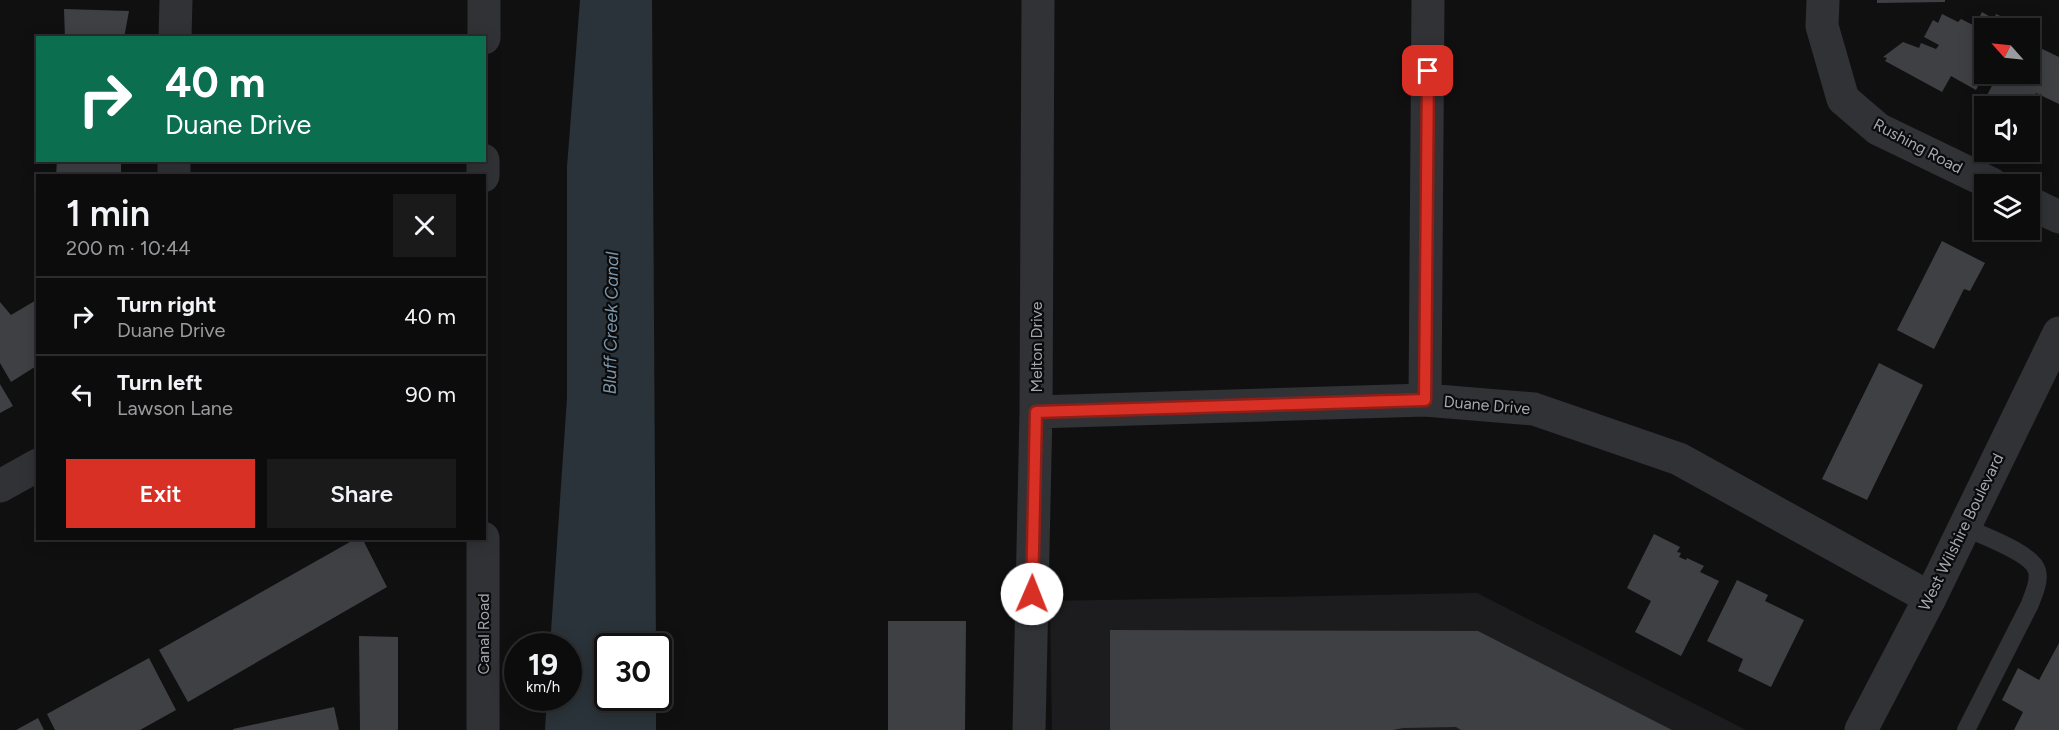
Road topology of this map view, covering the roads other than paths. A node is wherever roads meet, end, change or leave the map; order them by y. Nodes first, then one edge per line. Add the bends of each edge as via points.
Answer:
1 (176, 0) edge
2 (484, 0) edge
3 (1038, 0) edge
4 (1428, 0) edge
5 (1823, 0) edge
6 (175, 36) edge
7 (484, 36) edge
8 (1974, 175) edge
9 (2040, 208) edge
10 (2059, 217) edge
11 (2059, 333) edge
12 (1425, 400) junction
13 (1036, 412) junction
14 (36, 466) edge
15 (0, 486) edge
16 (1964, 527) junction
17 (483, 540) edge
18 (1930, 598) junction
19 (483, 730) edge
20 (1029, 730) edge
21 (1861, 730) edge
22 (1966, 730) edge

1 - 6 street
2 - 7 street
3 - 13 street, Melton Drive
4 - 12 street
5 - 8 street, Rushing Road via 1822,26 1843,99 1878,129
9 - 10 street
11 - 16 street, West Wilshire Boulevard
12 - 13 street, Duane Drive
12 - 18 street, Duane Drive via 1534,409 1679,459
13 - 20 street, Melton Drive
14 - 15 street
16 - 18 street, West Wilshire Boulevard
16 - 22 lane via 2010,548 2030,561 2037,571 2030,604
17 - 19 street, Canal Road
18 - 21 street, West Wilshire Boulevard

